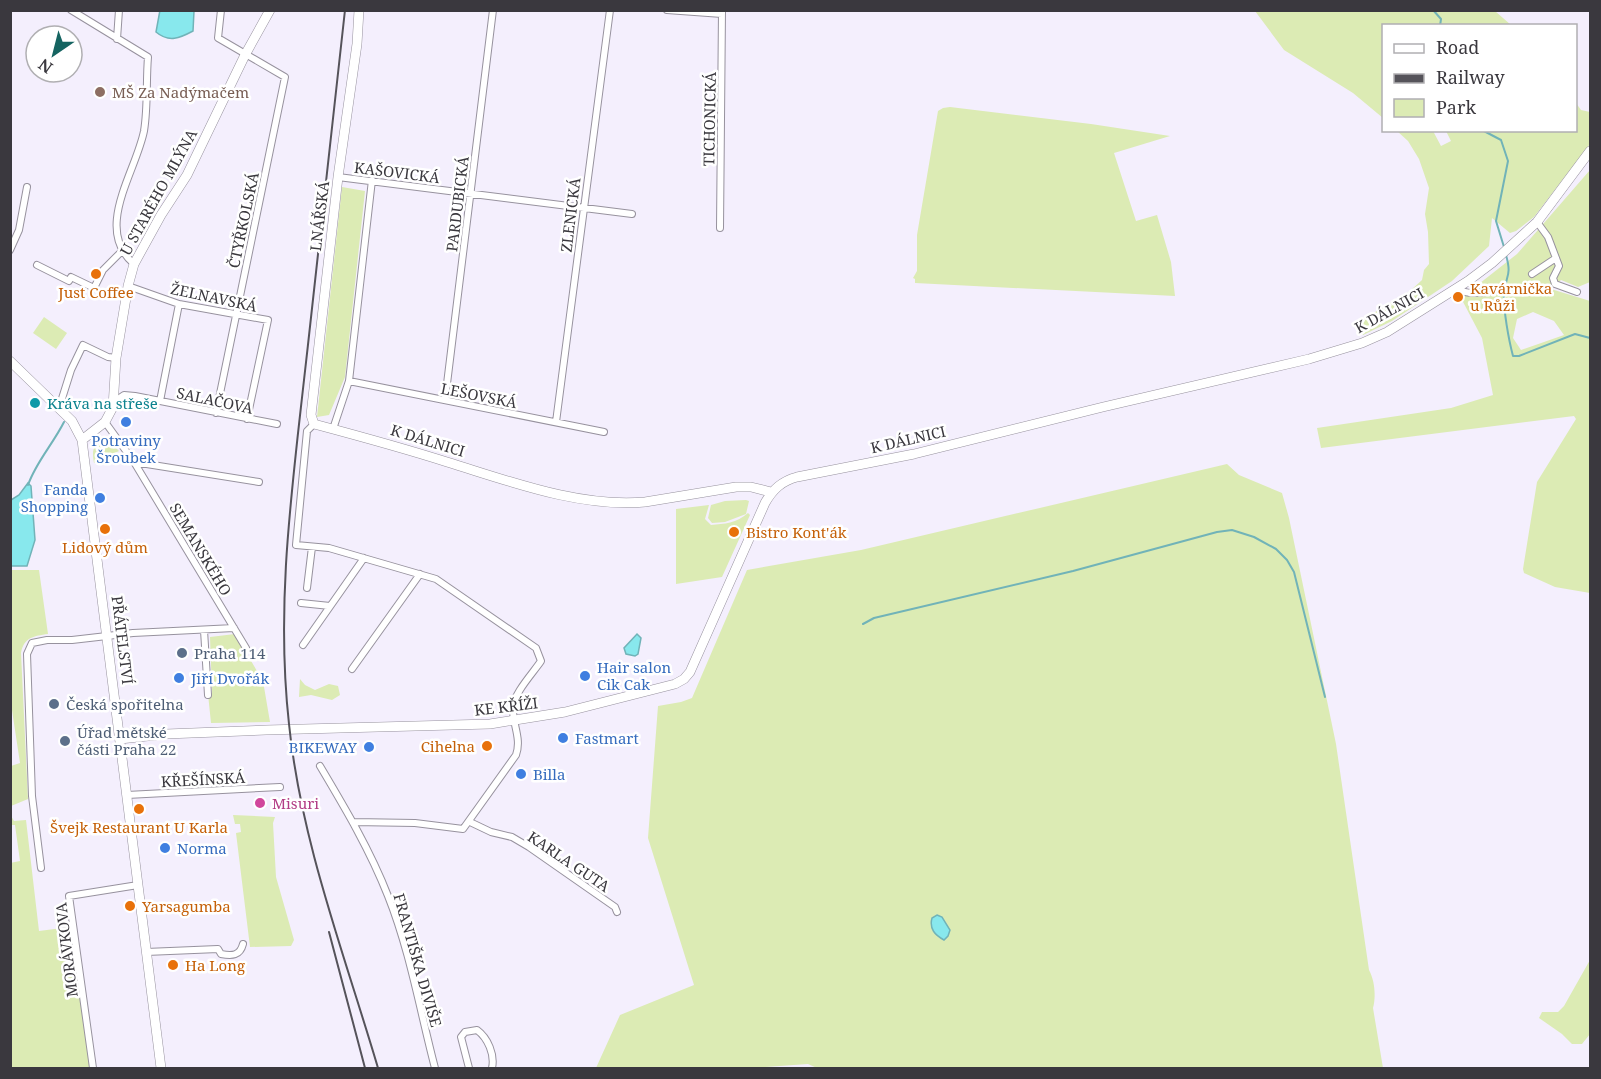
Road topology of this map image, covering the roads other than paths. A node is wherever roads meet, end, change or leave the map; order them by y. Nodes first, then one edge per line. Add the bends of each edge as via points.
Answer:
1 (71, 10) edge
2 (119, 10) edge
3 (221, 10) edge
4 (270, 10) edge
5 (359, 10) edge
6 (493, 10) edge
7 (610, 10) edge
8 (667, 10) edge
9 (722, 12) edge
10 (117, 39) junction
11 (245, 55) junction
12 (1590, 151) edge
13 (338, 177) junction
14 (372, 180) junction
15 (27, 187) dead end
16 (471, 194) junction
17 (582, 208) junction
18 (632, 214) dead end
19 (1537, 222) junction
20 (10, 228) edge
21 (720, 228) dead end
22 (19, 230) junction
23 (10, 250) edge
24 (121, 252) junction
25 (1556, 258) junction
26 (134, 264) junction
27 (37, 265) dead end
28 (1532, 274) dead end
29 (128, 286) junction
30 (1458, 287) junction
31 (1488, 292) dead end
32 (1577, 292) dead end
33 (179, 304) junction
34 (236, 314) junction
35 (116, 358) junction
36 (10, 361) edge
37 (349, 381) junction
38 (445, 400) junction
39 (115, 401) junction
40 (160, 401) junction
41 (59, 408) junction
42 (216, 413) junction
43 (247, 419) junction
44 (105, 422) junction
45 (556, 422) junction
46 (277, 424) dead end
47 (314, 424) junction
48 (333, 429) junction
49 (604, 432) dead end
50 (82, 440) junction
51 (134, 462) junction
52 (259, 482) dead end
53 (771, 492) junction
54 (312, 547) junction
55 (364, 558) junction
56 (420, 574) junction
57 (307, 588) dead end
58 (301, 603) dead end
59 (330, 606) junction
60 (234, 628) junction
61 (204, 630) junction
62 (107, 635) junction
63 (303, 645) dead end
64 (246, 648) dead end
65 (352, 669) dead end
66 (208, 695) dead end
67 (515, 721) junction
68 (120, 739) junction
69 (320, 766) dead end
70 (280, 787) dead end
71 (127, 795) junction
72 (353, 822) junction
73 (470, 822) junction
74 (41, 868) dead end
75 (138, 885) junction
76 (617, 912) dead end
77 (243, 944) dead end
78 (146, 952) junction
79 (93, 1068) edge
80 (161, 1068) edge
81 (435, 1068) edge
82 (469, 1068) edge
83 (492, 1068) edge

1 - 10 street
2 - 10 street
3 - 11 street via 218,38
4 - 11 street, U STARÉHO MLÝNA
5 - 13 street, LNÁŘSKÁ
6 - 16 street, PARDUBICKÁ
7 - 17 street, ZLENICKÁ
8 - 9 street
9 - 21 street, TICHONICKÁ
10 - 24 street via 147,57 144,129 120,199 116,225
11 - 26 street, U STARÉHO MLÝNA via 187,175
11 - 34 street, ČTYŘKOLSKÁ via 285,76
12 - 19 street, K DÁLNICI
13 - 14 street, KAŠOVICKÁ
13 - 47 street, LNÁŘSKÁ via 311,415
14 - 16 street, KAŠOVICKÁ
14 - 37 street
15 - 22 street
16 - 17 street, KAŠOVICKÁ
16 - 38 street, PARDUBICKÁ
17 - 18 street, KAŠOVICKÁ
17 - 45 street, ZLENICKÁ
19 - 25 street
19 - 30 street, K DÁLNICI via 1492,263
20 - 22 street
22 - 23 street
24 - 26 street
24 - 27 street via 103,270 93,288
25 - 28 street
25 - 32 street via 1559,266 1553,278 1555,284
26 - 29 street, U STARÉHO MLÝNA
29 - 33 street, ŽELNAVSKÁ
29 - 35 street, U STARÉHO MLÝNA
30 - 31 street via 1465,293
30 - 53 street, K DÁLNICI via 1388,332 1351,348 914,454 797,477
33 - 34 street, ŽELNAVSKÁ
33 - 40 street
34 - 42 street, ČTYŘKOLSKÁ
34 - 43 street, ŽELNAVSKÁ via 268,320
35 - 39 street, U STARÉHO MLÝNA
35 - 41 street via 84,345
36 - 41 street, PŘÁTELSTVÍ
37 - 38 street, LEŠOVSKÁ
37 - 48 street
38 - 45 street, LEŠOVSKÁ
39 - 40 street, SALAČOVA via 130,395
39 - 44 street
40 - 42 street, SALAČOVA
41 - 50 street, PŘÁTELSTVÍ via 76,426
42 - 43 street, SALAČOVA
43 - 46 street, SALAČOVA
44 - 50 street
44 - 51 street, SEMANSKÉHO
45 - 49 street, LEŠOVSKÁ
47 - 48 street, K DÁLNICI
47 - 54 street via 307,431 296,545
48 - 53 street, K DÁLNICI via 510,481 600,501 638,503 744,486
50 - 62 street, PŘÁTELSTVÍ
51 - 52 street
51 - 60 street, SEMANSKÉHO
53 - 67 street, KE KŘÍŽI via 684,679 599,705
54 - 55 street
54 - 57 street
55 - 56 street
55 - 59 street
56 - 65 street
56 - 67 street via 436,579 536,648 541,661 514,701
58 - 59 street
59 - 63 street
60 - 61 street
60 - 64 street, SEMANSKÉHO
61 - 62 street
61 - 66 street
62 - 68 street, PŘÁTELSTVÍ
62 - 74 street via 32,642 27,654 32,796
67 - 68 street, KE KŘÍŽI
67 - 73 street via 519,741 516,755
68 - 71 street, PŘÁTELSTVÍ
69 - 72 street, FRANTIŠKA DIVIŠE
70 - 71 street, KŘEŠÍNSKÁ
71 - 75 street, PŘÁTELSTVÍ
72 - 73 street via 415,823 459,830
72 - 81 street, FRANTIŠKA DIVIŠE via 395,914
73 - 76 street, KARLA GUTA via 529,847
75 - 78 street, PŘÁTELSTVÍ
75 - 79 street, MORÁVKOVA via 69,896
77 - 78 street via 237,955 221,954 218,949
78 - 80 street, PŘÁTELSTVÍ
82 - 83 street via 461,1038 465,1032 477,1030 489,1047

